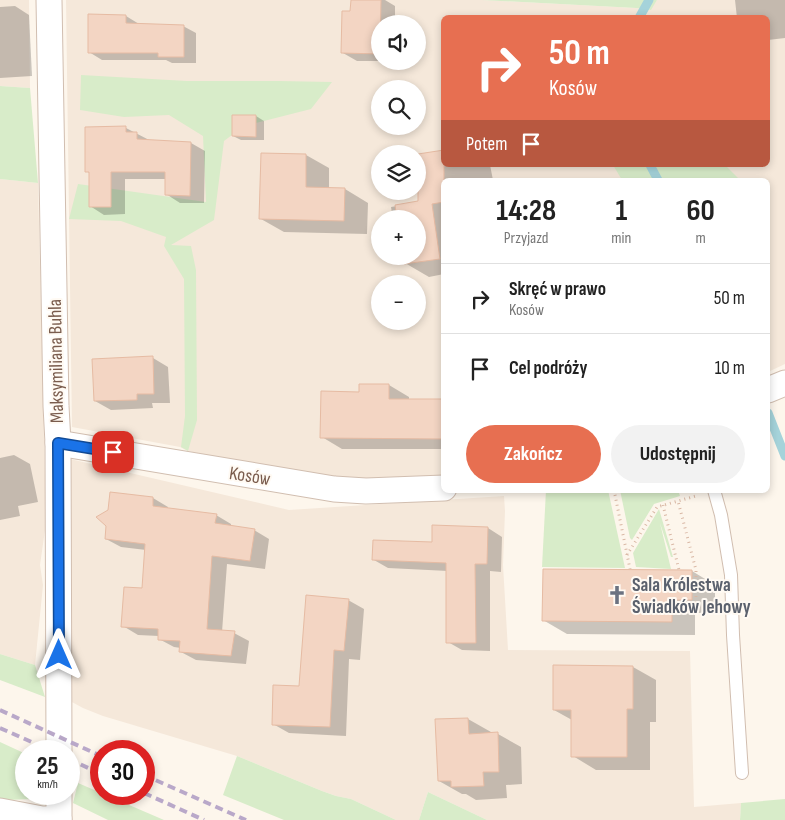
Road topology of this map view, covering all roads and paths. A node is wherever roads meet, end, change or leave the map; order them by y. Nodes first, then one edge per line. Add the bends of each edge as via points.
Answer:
1 (49, 0) edge
2 (785, 383) edge
3 (770, 389) edge
4 (58, 443) junction
5 (441, 488) edge
6 (615, 493) edge
7 (704, 493) edge
8 (715, 493) edge
9 (678, 501) junction
10 (662, 505) junction
11 (628, 555) junction
12 (630, 569) dead end
13 (679, 570) dead end
14 (694, 590) junction
15 (703, 590) dead end
16 (673, 604) dead end
17 (59, 740) edge
18 (742, 774) dead end
19 (59, 805) edge
20 (0, 811) edge
21 (59, 820) edge

1 - 4 street, Maksymiliana Buhla
2 - 3 street
4 - 5 street, Kosów via 334,489
4 - 17 street, Maksymiliana Buhla
6 - 11 path
7 - 9 path
8 - 18 lane via 722,515 731,575
9 - 10 path
9 - 14 path via 696,570
10 - 11 path via 657,507
10 - 13 path
11 - 12 path
14 - 15 path
14 - 16 path via 696,604
19 - 21 street
20 - 21 street

